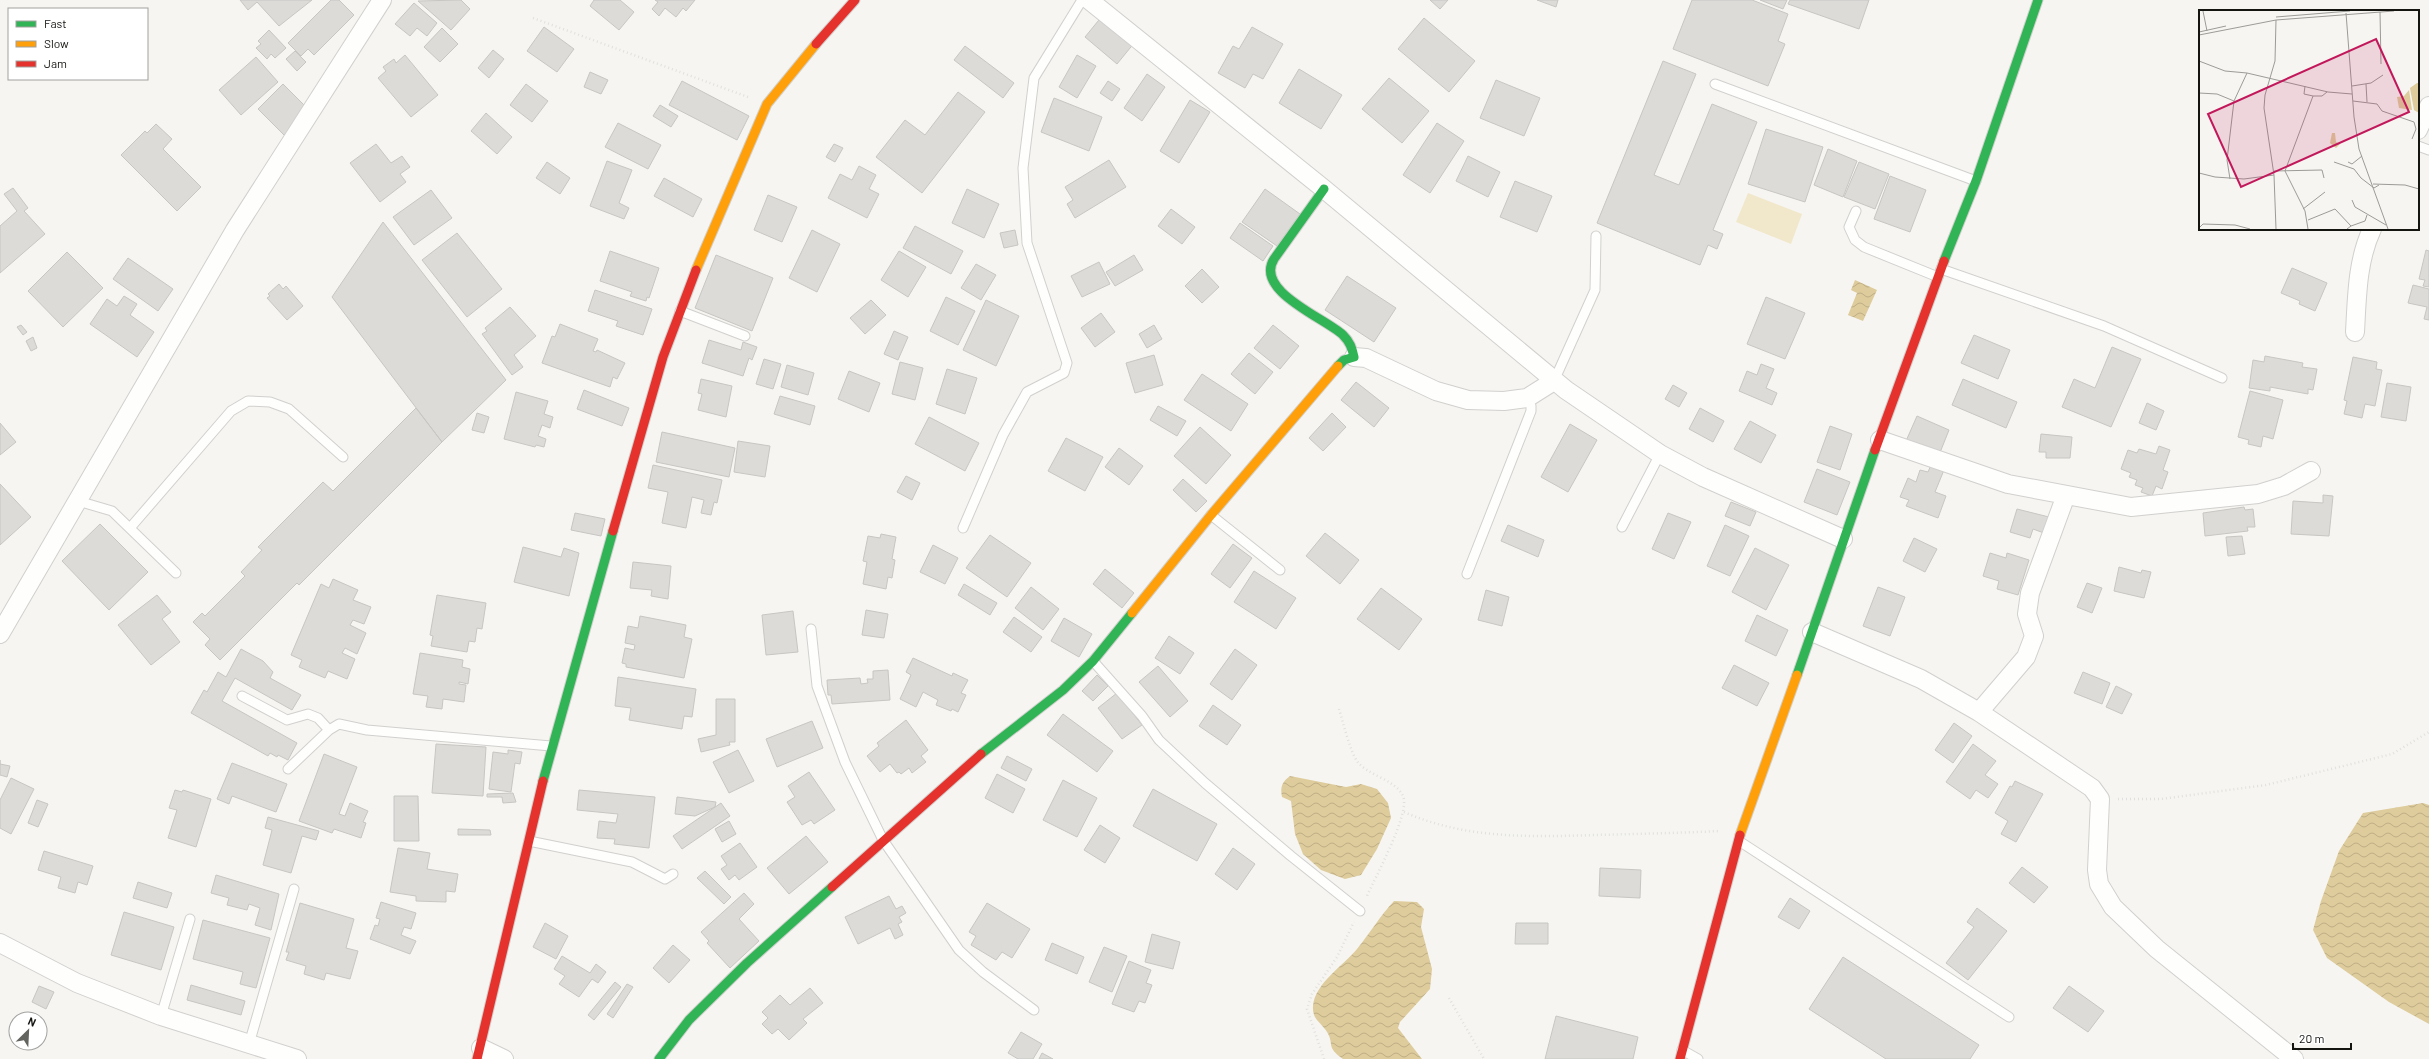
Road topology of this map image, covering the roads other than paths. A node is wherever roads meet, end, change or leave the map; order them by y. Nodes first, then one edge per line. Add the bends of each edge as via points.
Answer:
1 (382, 0) edge
2 (855, 0) edge
3 (1082, 0) edge
4 (1089, 0) edge
5 (2038, 0) edge
6 (1715, 84) dead end
7 (2429, 106) edge
8 (2419, 128) edge
9 (2419, 146) edge
10 (2429, 150) edge
11 (1976, 181) junction
12 (1324, 189) junction
13 (1856, 211) dead end
14 (2372, 230) edge
15 (1596, 236) dead end
16 (1940, 273) junction
17 (680, 311) junction
18 (2355, 332) dead end
19 (745, 336) dead end
20 (1354, 357) junction
21 (2222, 378) dead end
22 (1554, 381) junction
23 (1527, 398) junction
24 (1880, 440) junction
25 (1660, 454) junction
26 (343, 457) dead end
27 (2311, 471) dead end
28 (2066, 495) junction
29 (78, 500) junction
30 (1211, 515) junction
31 (1622, 527) dead end
32 (130, 528) junction
33 (963, 528) dead end
34 (1843, 539) junction
35 (1280, 570) dead end
36 (176, 573) dead end
37 (1467, 574) dead end
38 (810, 629) dead end
39 (1812, 632) junction
40 (0, 634) edge
41 (1093, 661) junction
42 (242, 696) dead end
43 (1979, 712) junction
44 (329, 730) junction
45 (551, 746) junction
46 (288, 769) dead end
47 (883, 840) junction
48 (529, 841) junction
49 (1739, 841) junction
50 (673, 874) dead end
51 (294, 889) dead end
52 (1360, 911) road end
53 (190, 919) dead end
54 (0, 943) edge
55 (1034, 1010) dead end
56 (161, 1016) junction
57 (2009, 1017) dead end
58 (249, 1044) junction
59 (1682, 1050) junction
60 (479, 1054) edge
61 (297, 1059) edge
62 (504, 1059) edge
63 (659, 1059) edge
64 (1680, 1059) edge
65 (1698, 1059) edge
66 (2294, 1059) edge

1 - 29 street via 243,217
2 - 17 street via 802,58 768,104 709,235
3 - 33 lane via 1035,74 1023,168 1027,243 1067,363 1064,373 1027,392 1003,435
4 - 12 street
5 - 11 street
6 - 11 lane
7 - 8 street
9 - 10 lane
11 - 16 street
12 - 20 street via 1274,259 1269,274 1276,285 1299,306 1342,333 1352,345
12 - 22 street
13 - 16 lane via 1850,227 1855,240 1864,247
14 - 18 street via 2360,262
15 - 22 lane via 1595,290
16 - 21 lane via 2104,326
16 - 24 street
17 - 19 lane
17 - 45 street via 660,364
20 - 23 street via 1366,358 1436,391 1468,400 1504,401
20 - 30 street via 1344,360 1332,372
22 - 23 street
22 - 25 street
23 - 37 lane via 1531,411
24 - 28 street via 2008,484
24 - 34 street
25 - 31 lane
25 - 34 street via 1703,477
26 - 32 lane via 289,409 270,402 248,401 231,411
27 - 28 street via 2284,486 2258,494 2163,504 2131,507
28 - 43 street via 2030,593 2027,614 2034,636 2026,657
29 - 32 lane via 112,511
29 - 40 street
30 - 35 lane
30 - 41 street
32 - 36 lane
34 - 39 street
38 - 47 lane via 817,686 845,762
39 - 43 street via 1921,679
39 - 49 street
41 - 47 street via 1063,690 971,762
41 - 52 lane via 1142,716 1159,740 1205,783
42 - 44 lane via 287,720 308,714 318,718
43 - 66 street via 2092,788 2100,799 2097,870 2099,884 2113,907 2157,949
44 - 45 lane via 339,724 367,730
44 - 46 lane
45 - 48 street
47 - 55 lane via 959,950 983,972
47 - 63 street via 747,963 689,1020
48 - 50 lane via 632,862 664,879
48 - 60 street
49 - 57 lane
49 - 59 street
51 - 58 lane
53 - 56 lane
54 - 56 street via 77,983
56 - 58 street
58 - 61 street
59 - 64 street
59 - 65 lane
60 - 62 street

